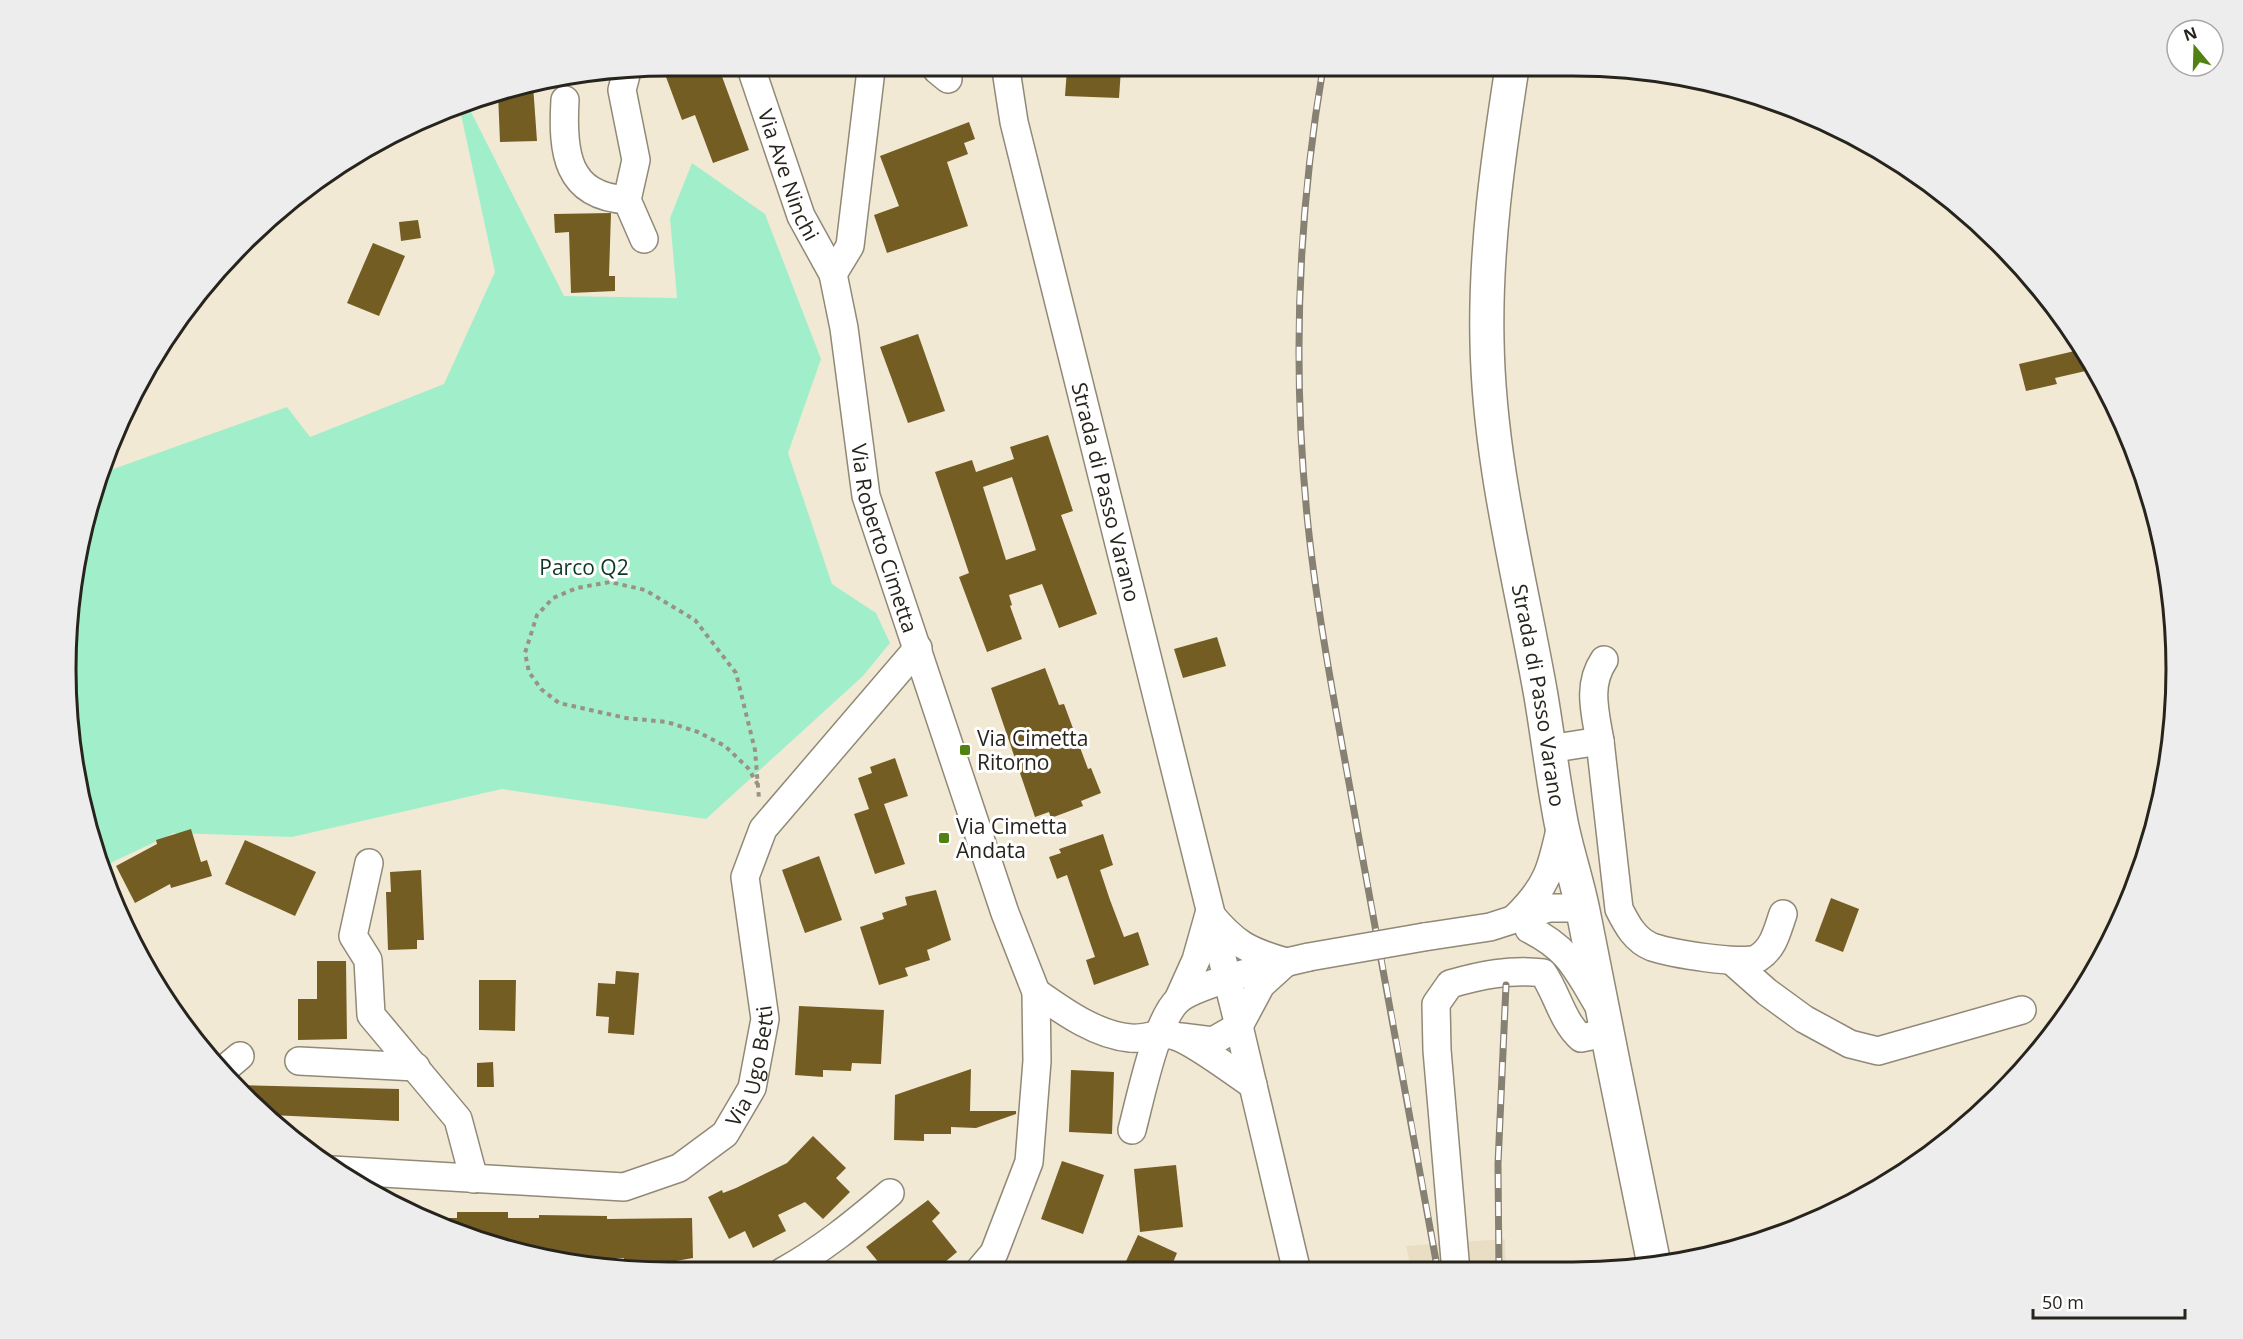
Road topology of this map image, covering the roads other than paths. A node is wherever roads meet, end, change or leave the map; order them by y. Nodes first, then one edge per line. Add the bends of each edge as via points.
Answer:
1 (754, 76) edge
2 (871, 76) edge
3 (1007, 76) edge
4 (1511, 76) edge
5 (625, 79) edge
6 (565, 100) dead end
7 (627, 200) junction
8 (644, 239) dead end
9 (833, 274) junction
10 (918, 648) junction
11 (1604, 660) dead end
12 (1600, 741) junction
13 (1549, 749) junction
14 (1561, 824) junction
15 (369, 863) dead end
16 (1582, 908) junction
17 (1209, 913) junction
18 (1783, 914) dead end
19 (1510, 926) junction
20 (1298, 960) junction
21 (1733, 962) junction
22 (1227, 979) junction
23 (1036, 992) junction
24 (1178, 1000) junction
25 (2022, 1010) dead end
26 (1603, 1021) junction
27 (1239, 1026) junction
28 (1167, 1035) junction
29 (299, 1061) dead end
30 (416, 1067) junction
31 (1253, 1085) junction
32 (1132, 1130) dead end
33 (354, 1171) edge
34 (474, 1179) junction
35 (890, 1193) dead end
36 (1652, 1257) edge
37 (1455, 1260) dead end
38 (801, 1262) edge
39 (986, 1262) edge
40 (1295, 1262) edge

1 - 9 street, Via Ave Ninchi via 801,216
2 - 9 street via 849,246
3 - 17 street, Strada di Passo Varano via 1014,122
4 - 13 main road, Strada di Passo Varano via 1493,208 1487,341 1490,403 1502,504
5 - 7 street via 622,90 636,160
6 - 7 street via 563,132 572,174 585,187 607,199
7 - 8 street
9 - 10 street, Via Roberto Cimetta via 867,496
10 - 23 street, Via Roberto Cimetta via 1005,913
10 - 34 street, Via Ugo Betti via 763,829 745,877 765,1019 752,1088 725,1134 679,1168 624,1187
11 - 12 street via 1594,674 1593,703
12 - 13 street
12 - 21 street via 1619,909 1630,931 1652,946
13 - 14 main road, Strada di Passo Varano
14 - 16 main road, Strada di Passo Varano
14 - 19 street, Strada di Passo Varano via 1552,868 1536,898
15 - 30 street via 353,936 368,960 371,1015
16 - 19 street, Strada di Passo Varano via 1556,923
16 - 26 main road, Strada di Passo Varano
17 - 20 street, Strada di Passo Varano via 1225,932 1250,951
17 - 22 street, Strada di Passo Varano
17 - 24 street, Strada di Passo Varano via 1196,960
18 - 21 street via 1773,944 1757,958
19 - 20 street, Strada di Passo Varano, bridge
19 - 26 street, Strada di Passo Varano via 1553,941 1568,956
20 - 22 street, Strada di Passo Varano
20 - 27 street via 1261,985
21 - 25 street via 1804,1019 1850,1044 1878,1051
22 - 24 street, Strada di Passo Varano
22 - 27 street, Strada di Passo Varano
23 - 28 street via 1107,1033 1132,1038
23 - 39 street via 1037,1061 1029,1162 994,1253
24 - 28 street, Strada di Passo Varano
26 - 36 main road, Strada di Passo Varano
26 - 37 street via 1581,1038 1572,1030 1543,973 1524,970 1481,975 1450,984 1436,1004
27 - 28 street via 1213,1041
27 - 31 street, Strada di Passo Varano
28 - 31 street
28 - 32 street, Strada di Passo Varano
29 - 30 street
30 - 34 street via 458,1119
31 - 40 street, Strada di Passo Varano
33 - 34 street, Via Ugo Betti
35 - 38 street via 840,1236

